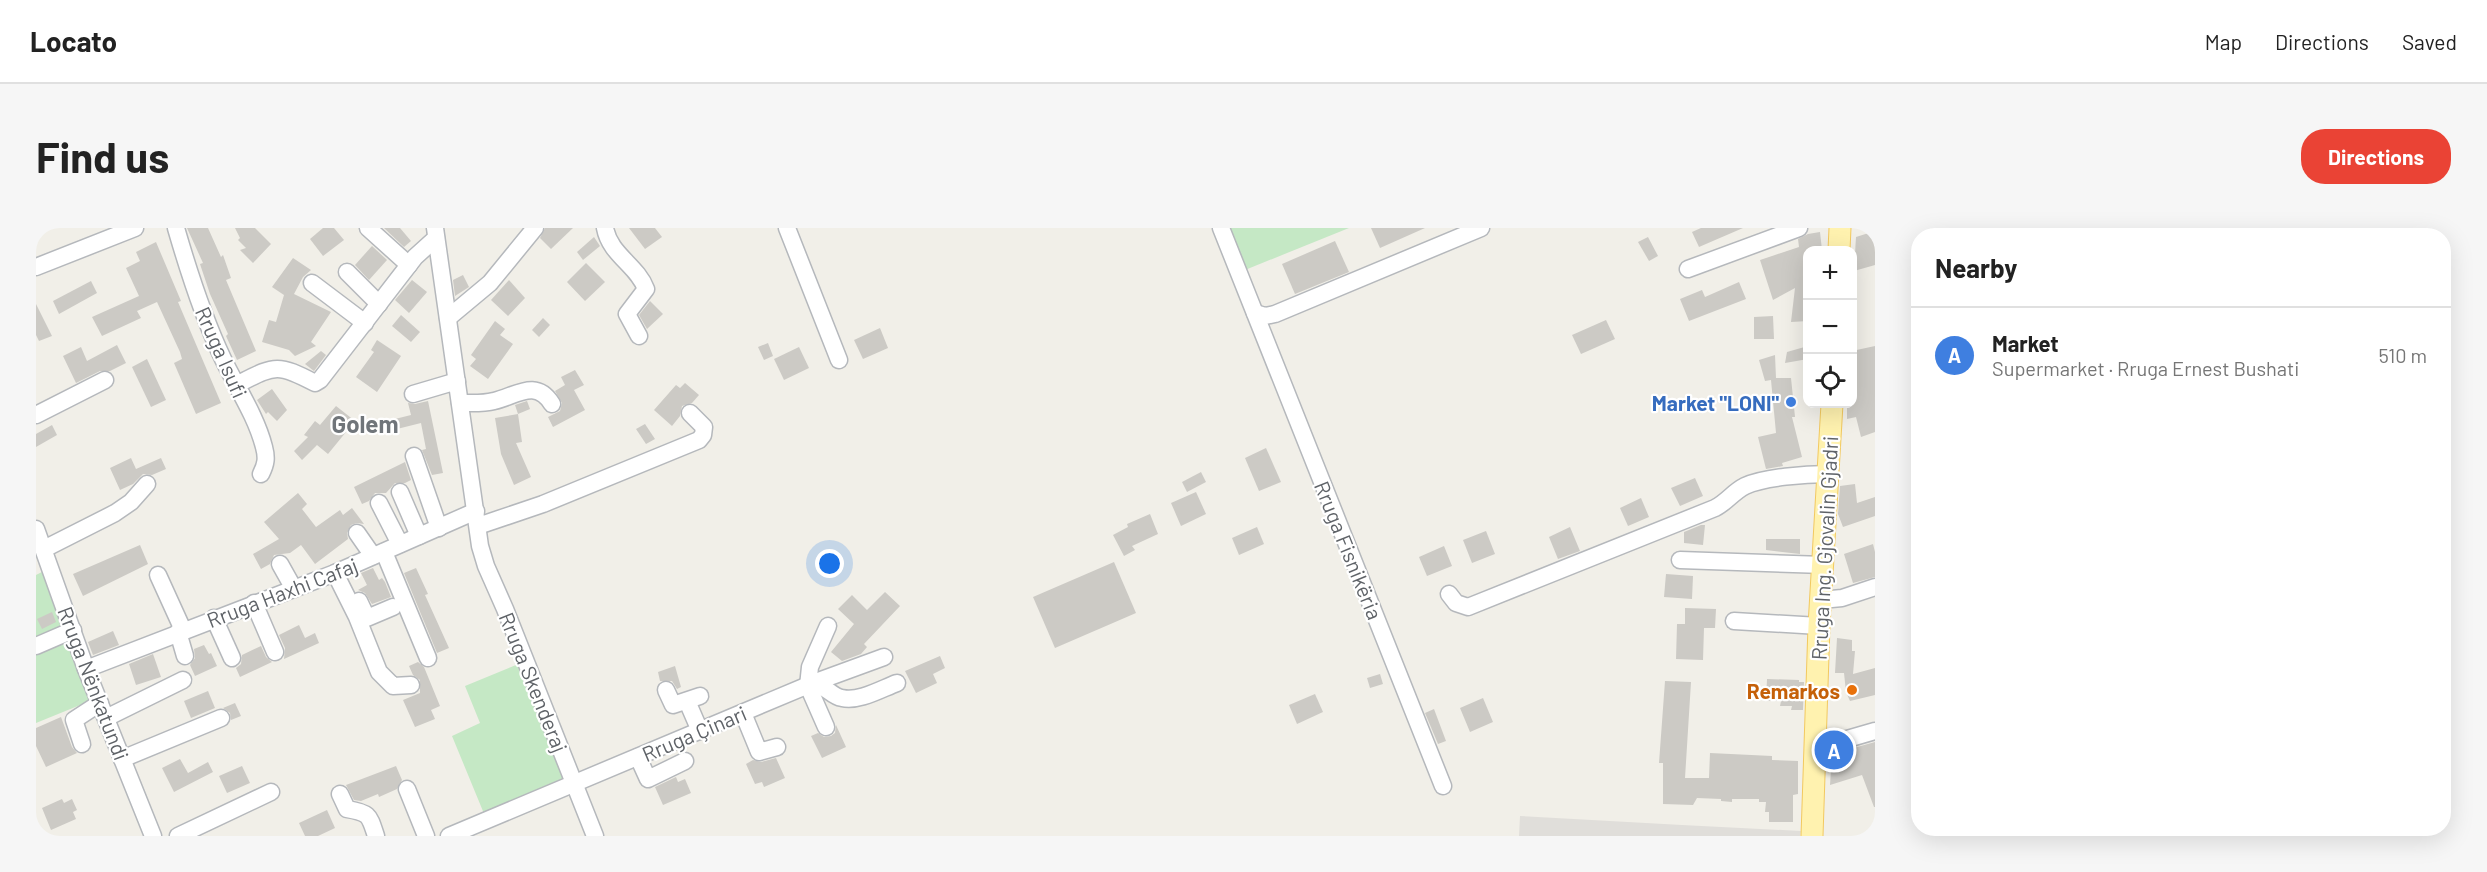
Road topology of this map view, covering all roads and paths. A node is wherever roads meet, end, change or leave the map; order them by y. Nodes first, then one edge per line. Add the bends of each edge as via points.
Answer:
1 (135, 228) edge
2 (176, 228) edge
3 (368, 228) edge
4 (535, 228) edge
5 (605, 228) edge
6 (787, 228) edge
7 (1221, 228) edge
8 (1481, 228) edge
9 (1800, 228) edge
10 (1840, 228) edge
11 (436, 233) edge
12 (1839, 246) edge
13 (409, 265) junction
14 (36, 267) edge
15 (1688, 269) dead end
16 (347, 272) dead end
17 (312, 283) dead end
18 (379, 304) junction
19 (1255, 314) junction
20 (448, 318) junction
21 (365, 323) junction
22 (639, 336) dead end
23 (839, 360) dead end
24 (105, 380) dead end
25 (457, 381) junction
26 (236, 385) junction
27 (413, 394) dead end
28 (460, 403) junction
29 (552, 404) dead end
30 (1832, 408) edge
31 (690, 413) dead end
32 (36, 415) edge
33 (414, 456) dead end
34 (261, 474) dead end
35 (1828, 474) junction
36 (147, 484) dead end
37 (400, 492) dead end
38 (379, 503) dead end
39 (477, 519) junction
40 (439, 528) junction
41 (357, 533) dead end
42 (419, 536) junction
43 (39, 541) edge
44 (400, 544) junction
45 (378, 554) junction
46 (1680, 560) dead end
47 (280, 564) dead end
48 (1824, 565) junction
49 (338, 572) junction
50 (158, 574) dead end
51 (1875, 587) edge
52 (294, 589) junction
53 (1449, 594) dead end
54 (1821, 600) junction
55 (254, 603) junction
56 (393, 608) dead end
57 (214, 618) junction
58 (1734, 621) dead end
59 (828, 626) dead end
60 (1820, 626) junction
61 (73, 630) junction
62 (181, 631) junction
63 (36, 646) edge
64 (275, 652) dead end
65 (185, 656) dead end
66 (884, 657) dead end
67 (232, 658) dead end
68 (428, 658) dead end
69 (87, 669) junction
70 (183, 680) dead end
71 (897, 683) dead end
72 (411, 685) dead end
73 (810, 685) junction
74 (666, 690) dead end
75 (103, 711) junction
76 (743, 713) junction
77 (221, 718) dead end
78 (826, 727) dead end
79 (700, 731) junction
80 (1875, 731) edge
81 (82, 744) dead end
82 (1814, 746) junction
83 (777, 747) dead end
84 (638, 757) junction
85 (122, 759) junction
86 (686, 761) dead end
87 (575, 783) junction
88 (1443, 786) dead end
89 (407, 789) dead end
90 (272, 792) dead end
91 (340, 794) dead end
92 (153, 836) edge
93 (178, 836) edge
94 (376, 836) edge
95 (426, 836) edge
96 (448, 836) edge
97 (596, 836) edge
98 (1812, 836) edge

1 - 14 street
2 - 26 street, Rruga Isufi via 204,316
3 - 13 street
4 - 20 street via 490,283
5 - 22 street via 611,245 645,288 627,314
6 - 23 street
7 - 19 street, Rruga Fisnikëria
8 - 19 street via 1275,314
9 - 15 street
10 - 12 main road
11 - 13 street
11 - 20 street, Rruga Skenderaj
13 - 18 street
16 - 18 street
17 - 21 street
18 - 21 street
19 - 88 street, Rruga Fisnikëria
20 - 25 street, Rruga Skenderaj
21 - 26 street via 315,383 282,368 268,369
24 - 32 street
25 - 27 street
25 - 28 street, Rruga Skenderaj
26 - 34 street, Rruga Isufi via 264,448 267,463
28 - 29 street via 492,402 531,390 540,391
28 - 39 street, Rruga Skenderaj
30 - 35 main road, Rruga Ing. Gjovalin Gjadri
31 - 39 street via 704,427 699,440 543,504
33 - 40 street
35 - 48 main road, Rruga Ing. Gjovalin Gjadri
35 - 53 street via 1746,485 1715,508 1468,607 1456,603
36 - 43 street via 115,513
37 - 42 street
38 - 44 street
39 - 40 street, Rruga Haxhi Cafaj
39 - 87 street, Rruga Skenderaj via 486,566
40 - 42 street, Rruga Haxhi Cafaj
41 - 45 street
42 - 44 street, Rruga Haxhi Cafaj
43 - 61 street, Rruga Nënkatundi
44 - 45 street, Rruga Haxhi Cafaj
45 - 49 street, Rruga Haxhi Cafaj
45 - 68 street
46 - 48 street
47 - 52 street
48 - 54 main road, Rruga Ing. Gjovalin Gjadri
49 - 52 street, Rruga Haxhi Cafaj
49 - 56 street via 367,618
49 - 72 street via 379,672 393,686
50 - 62 street
51 - 54 street
52 - 55 street, Rruga Haxhi Cafaj
54 - 60 main road, Rruga Ing. Gjovalin Gjadri
55 - 57 street, Rruga Haxhi Cafaj
55 - 64 street
57 - 62 street, Rruga Haxhi Cafaj
57 - 67 street
58 - 60 street
59 - 73 street via 810,667
60 - 82 main road, Rruga Ing. Gjovalin Gjadri
61 - 63 street
61 - 69 street, Rruga Nënkatundi
62 - 65 street
62 - 69 street, Rruga Haxhi Cafaj
66 - 73 street, Rruga Çinari
69 - 75 street, Rruga Nënkatundi
70 - 75 street
71 - 73 street via 850,699 841,698 825,686
73 - 76 street, Rruga Çinari
73 - 78 street
74 - 79 street via 672,705 694,699
75 - 81 street via 74,720
75 - 85 street, Rruga Nënkatundi
76 - 79 street, Rruga Çinari
76 - 83 street via 759,752
77 - 85 street
79 - 84 street, Rruga Çinari
80 - 82 street
82 - 98 main road, Rruga Ing. Gjovalin Gjadri
84 - 86 street via 648,779
84 - 87 street, Rruga Çinari
85 - 92 street, Rruga Nënkatundi
87 - 96 street, Rruga Çinari
87 - 97 street, Rruga Skenderaj
89 - 95 street
90 - 93 street
91 - 94 street via 347,809 368,815

